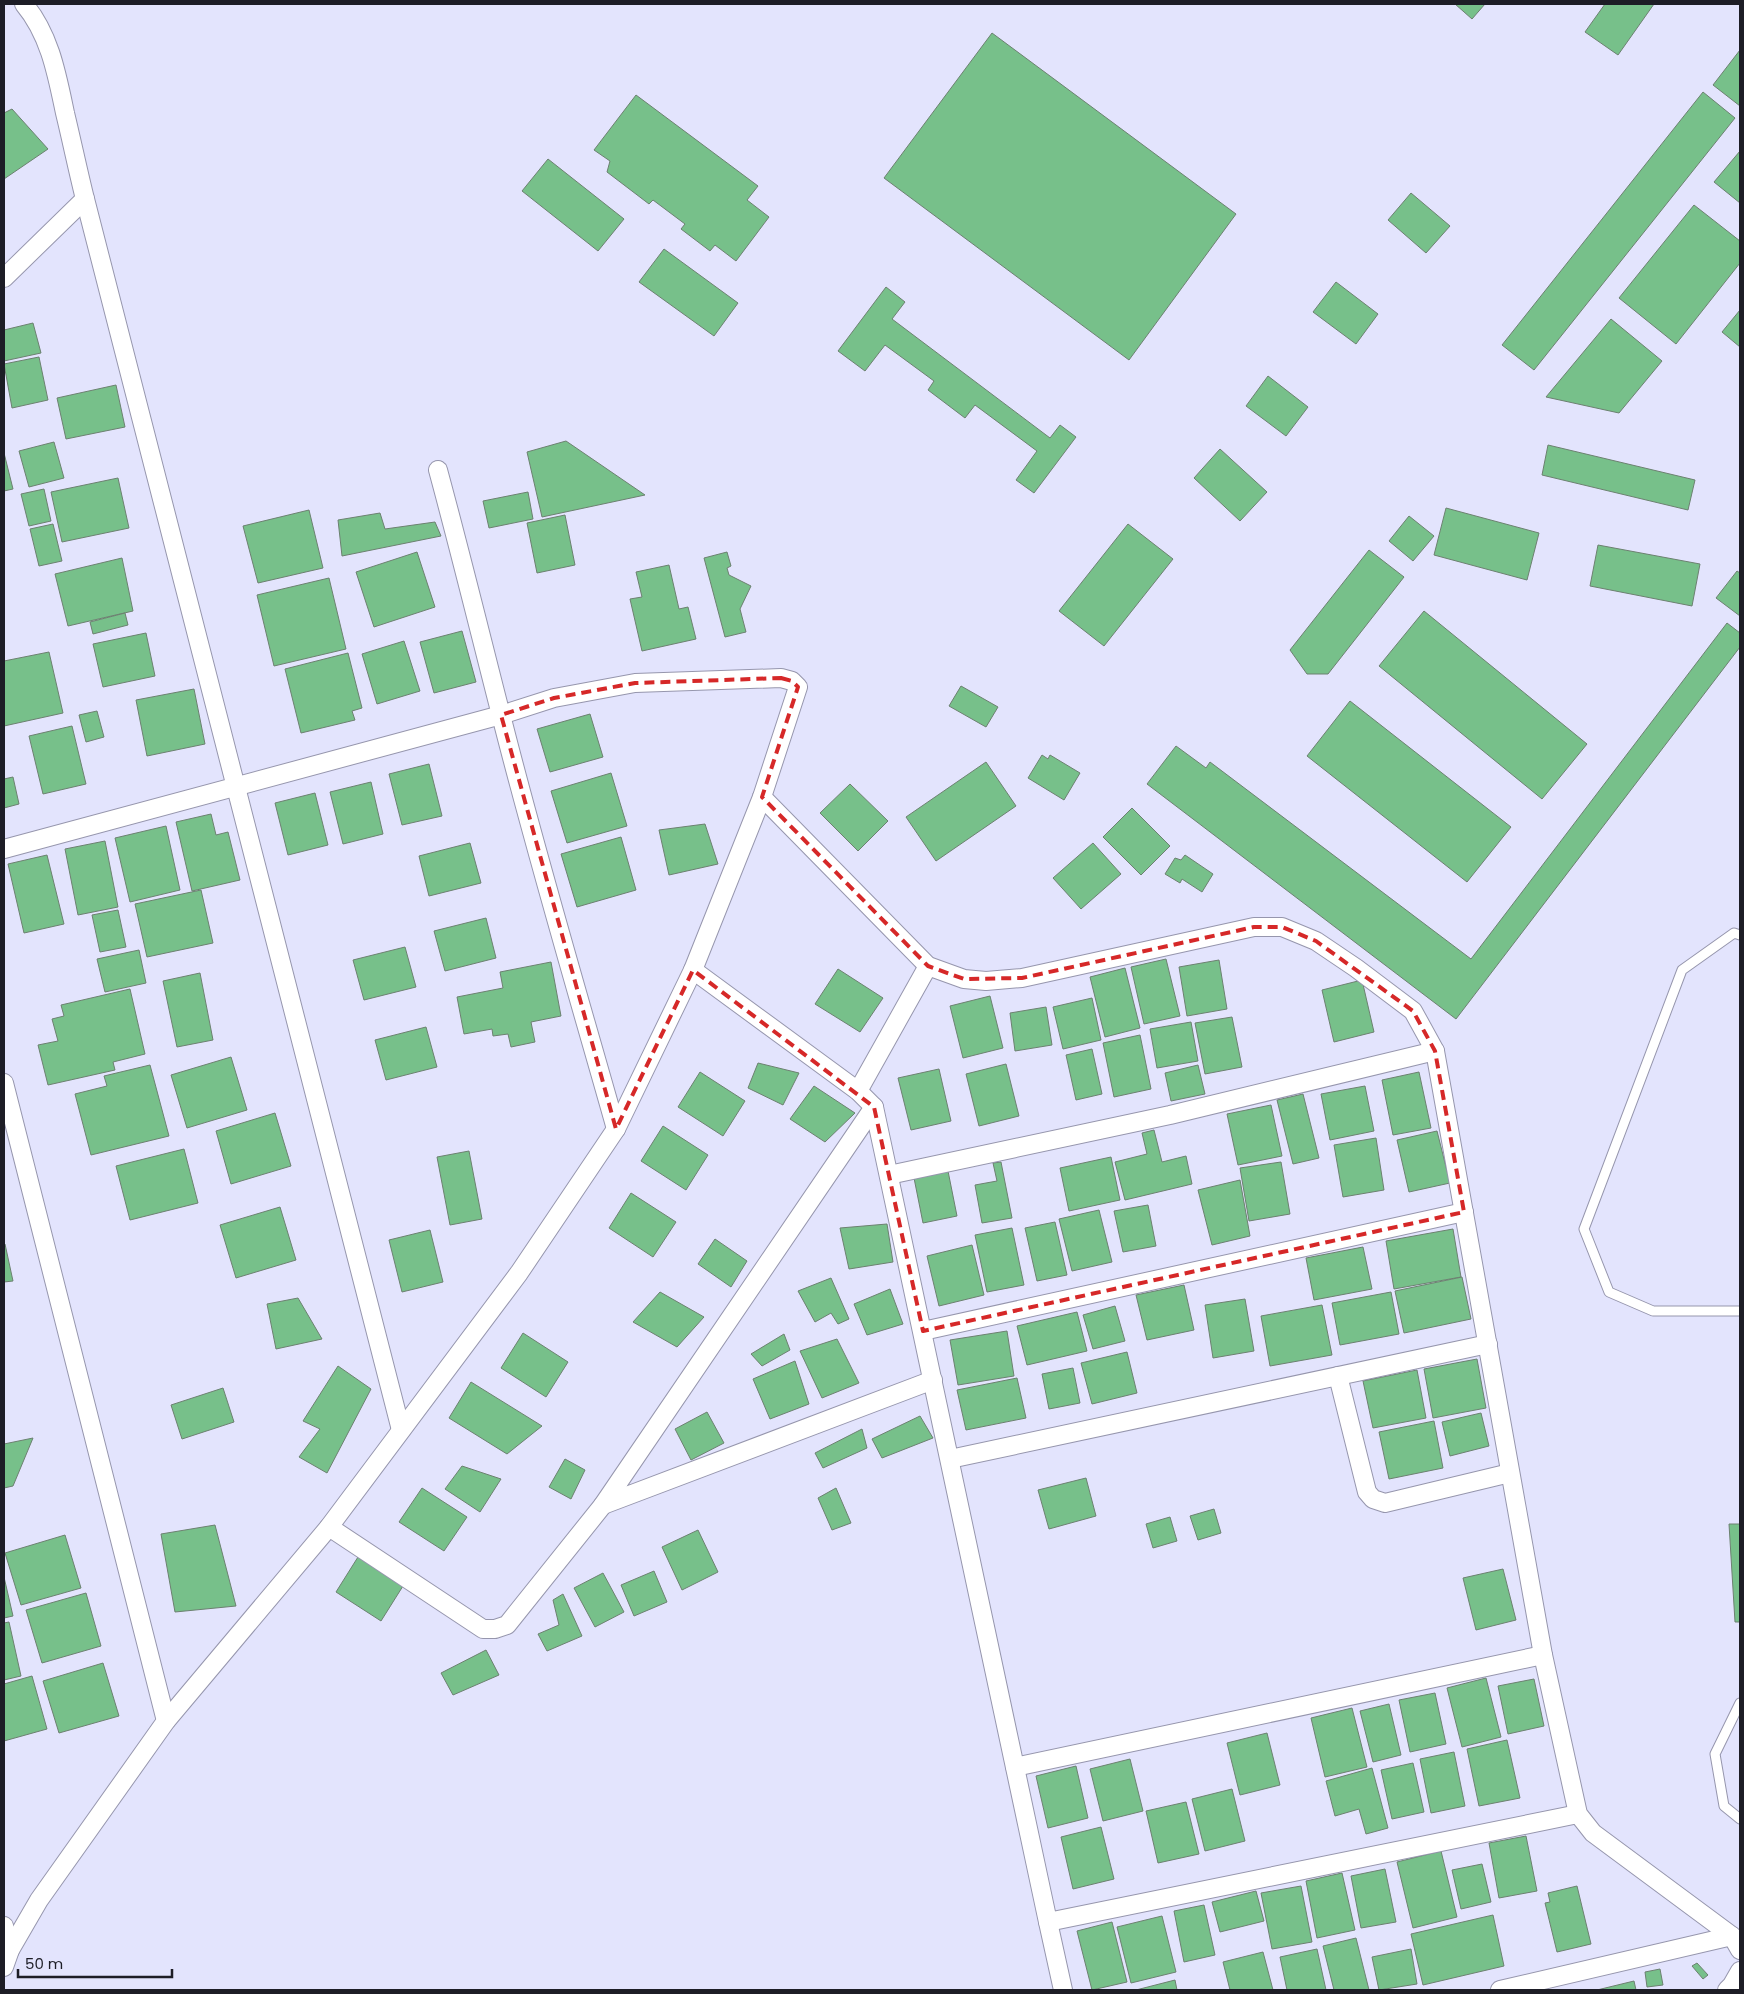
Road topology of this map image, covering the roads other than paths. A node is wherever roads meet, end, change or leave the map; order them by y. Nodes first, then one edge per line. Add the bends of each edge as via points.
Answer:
1 (24, 4) edge
2 (85, 199) junction
3 (4, 278) edge
4 (438, 470) dead end
5 (501, 715) junction
6 (235, 786) junction
7 (762, 797) junction
8 (4, 849) edge
9 (1740, 935) edge
10 (928, 966) junction
11 (693, 970) junction
12 (1435, 1051) junction
13 (4, 1083) edge
14 (858, 1091) junction
15 (874, 1107) junction
16 (616, 1129) junction
17 (889, 1175) junction
18 (1464, 1212) junction
19 (1740, 1312) edge
20 (922, 1331) junction
21 (1488, 1344) junction
22 (1338, 1376) junction
23 (933, 1380) junction
24 (401, 1430) junction
25 (950, 1459) junction
26 (1510, 1473) junction
27 (603, 1505) junction
28 (329, 1528) junction
29 (1543, 1655) junction
30 (1740, 1703) edge
31 (166, 1721) junction
32 (1015, 1767) junction
33 (1578, 1814) junction
34 (1740, 1819) edge
35 (1048, 1922) junction
36 (4, 1926) edge
37 (1736, 1943) edge
38 (10, 1950) junction
39 (4, 1967) edge
40 (1740, 1971) edge
41 (1063, 1990) edge
42 (1500, 1990) edge
43 (1727, 1990) edge

1 - 2 street via 44,34 54,65
2 - 3 street
2 - 6 street
4 - 5 street
5 - 6 street
5 - 7 street via 554,698 635,683 781,678 792,681 798,687
5 - 16 street
6 - 8 street
6 - 24 street
7 - 10 street
7 - 11 street
9 - 19 lane via 1734,933 1682,970 1584,1229 1609,1292 1653,1311
10 - 12 street via 964,979 1022,978 1254,927 1282,927 1316,941 1412,1011
10 - 14 street
11 - 14 street
11 - 16 street
12 - 17 street via 1170,1115
12 - 18 street
13 - 31 street
14 - 15 street
15 - 17 street
15 - 27 street
16 - 24 street via 519,1273
17 - 20 street
18 - 20 street
18 - 21 street
20 - 23 street
21 - 22 street
21 - 26 street
22 - 25 street
22 - 26 street via 1367,1492 1373,1499 1385,1502
23 - 25 street
23 - 27 street
24 - 28 street
25 - 32 street
26 - 29 street
27 - 28 street via 506,1625 495,1629 484,1629
28 - 31 street
29 - 32 street
29 - 33 street
30 - 34 lane via 1716,1754 1724,1806
31 - 38 street via 39,1900
32 - 35 street
33 - 35 street
33 - 37 street via 1593,1833
35 - 41 street
36 - 38 street
37 - 42 street
38 - 39 street
40 - 43 street

